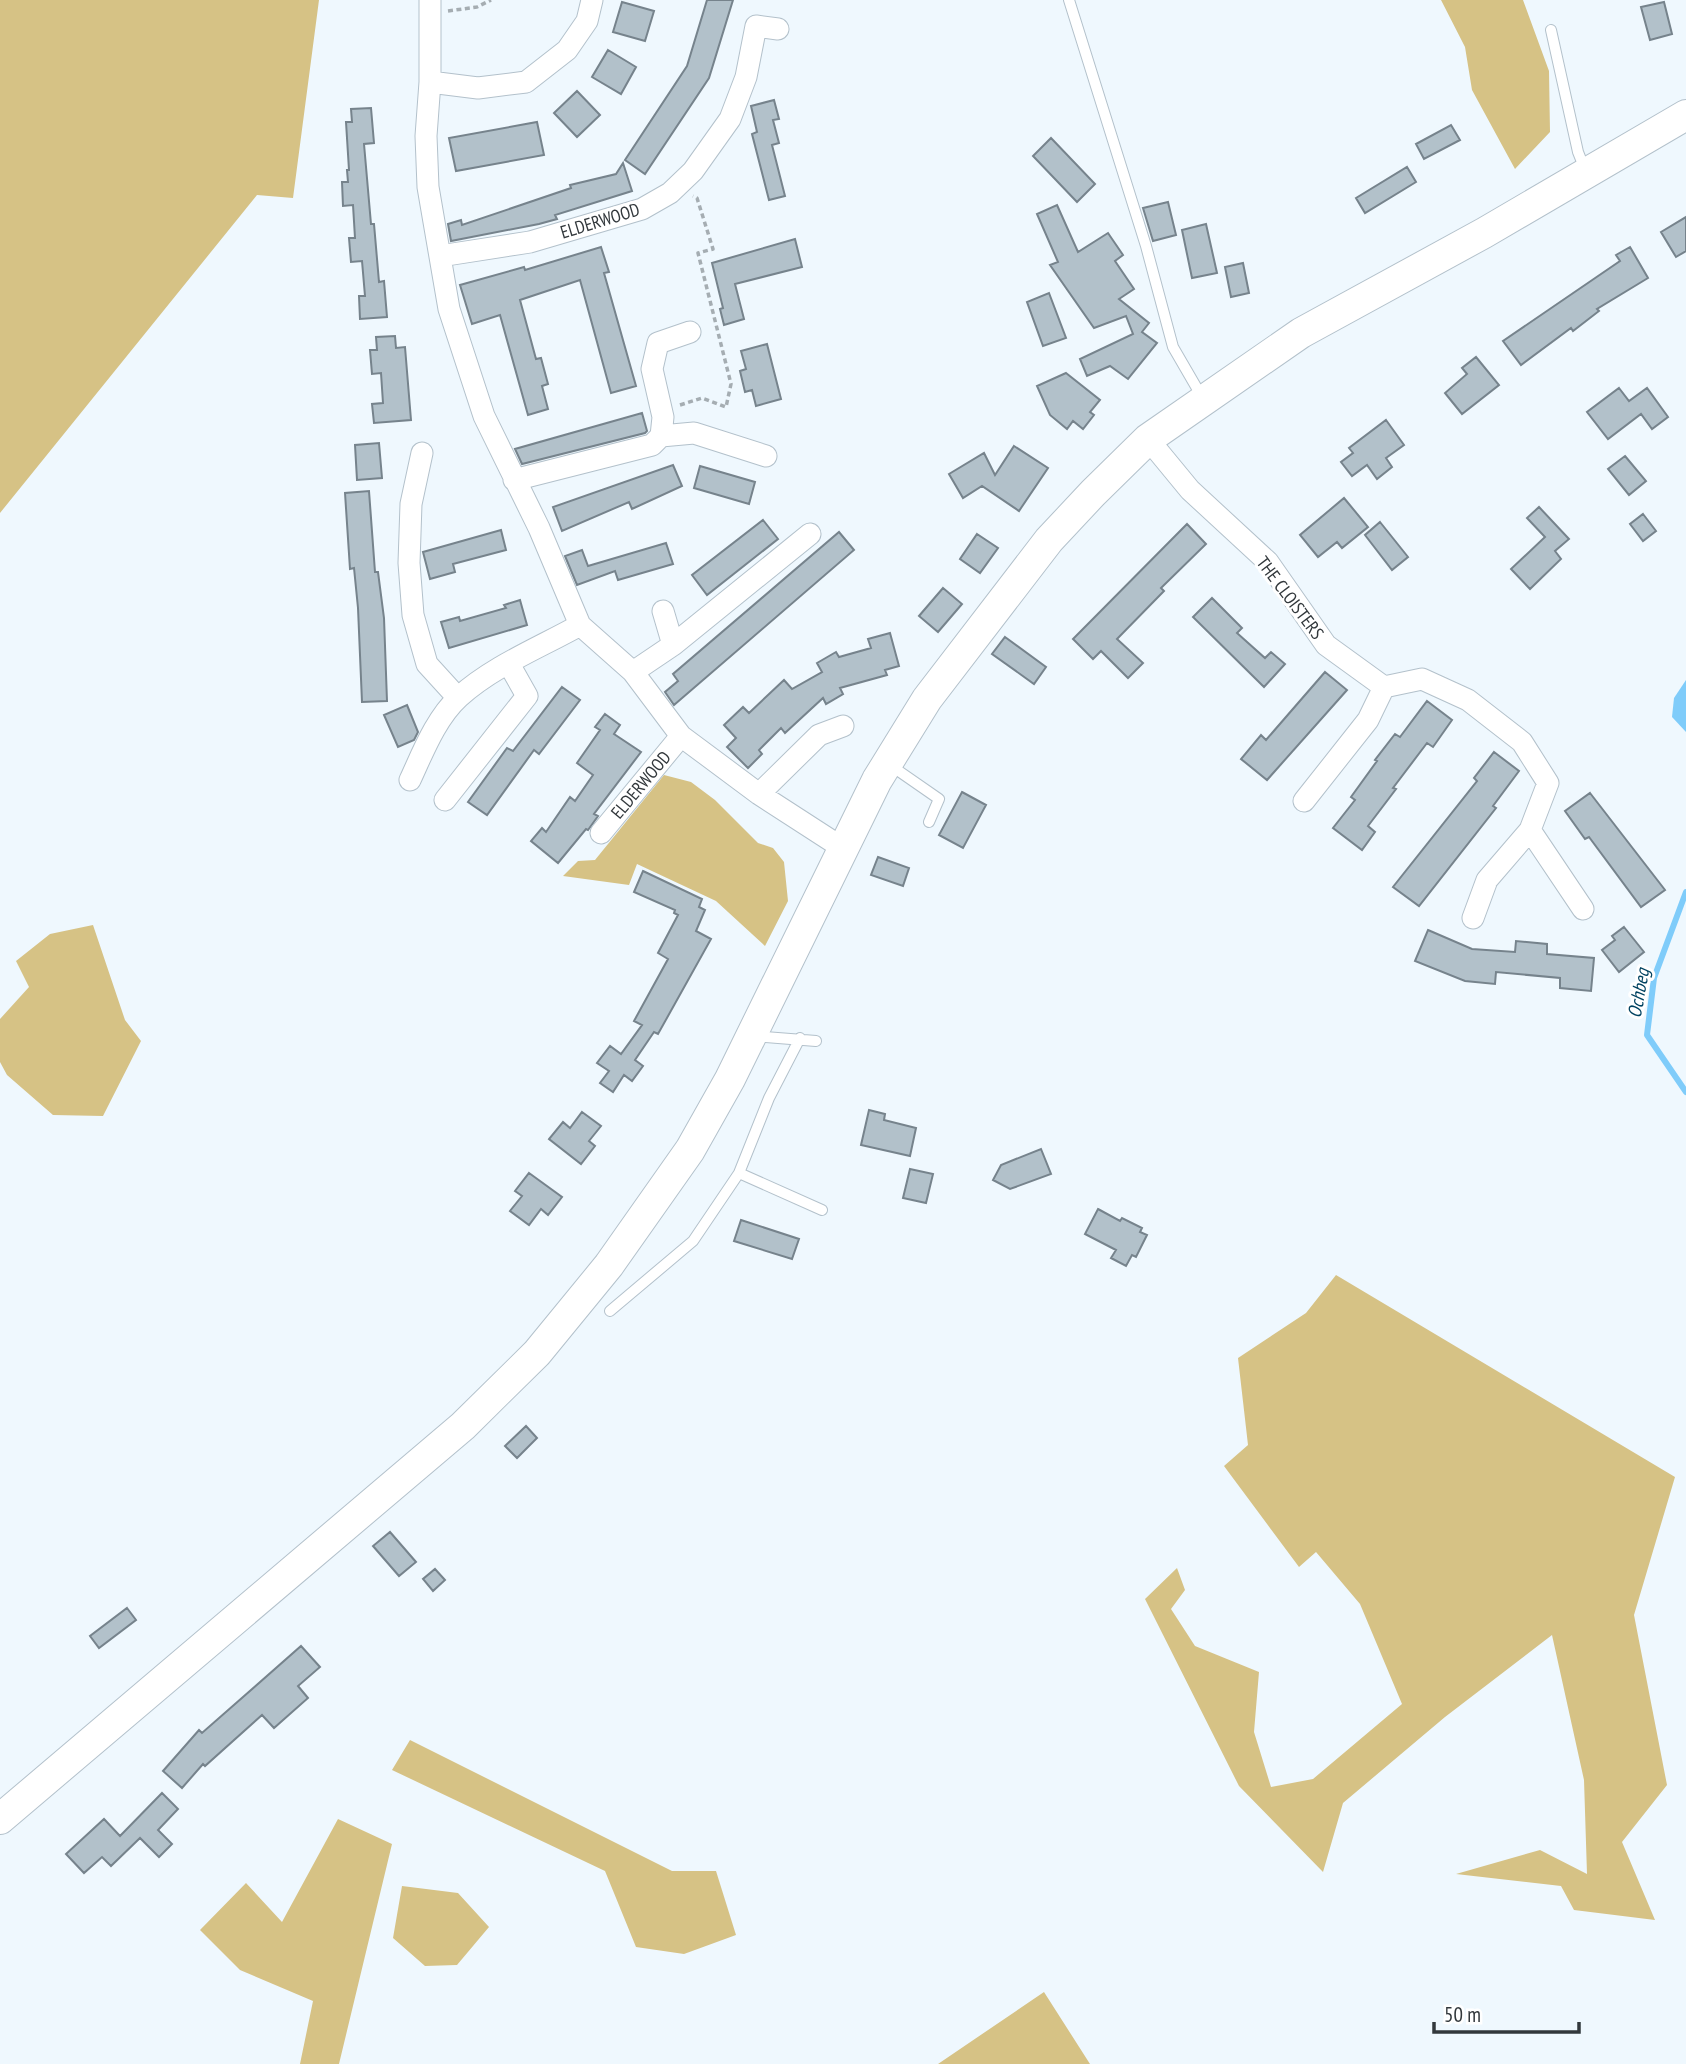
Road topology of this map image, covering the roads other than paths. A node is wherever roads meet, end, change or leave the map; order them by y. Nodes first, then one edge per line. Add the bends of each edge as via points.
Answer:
1 (592, 0) edge
2 (1069, 0) edge
3 (429, 3) edge
4 (778, 29) dead end
5 (1551, 30) dead end
6 (430, 82) junction
7 (1686, 115) edge
8 (1586, 172) junction
9 (440, 256) junction
10 (690, 332) dead end
11 (1203, 399) junction
12 (661, 436) junction
13 (1148, 439) junction
14 (422, 453) dead end
15 (766, 456) dead end
16 (514, 480) junction
17 (810, 534) dead end
18 (663, 611) dead end
19 (580, 625) junction
20 (673, 645) junction
21 (509, 664) junction
22 (633, 672) junction
23 (1384, 687) junction
24 (458, 698) junction
25 (843, 726) dead end
26 (681, 736) junction
27 (887, 763) junction
28 (410, 780) dead end
29 (759, 794) junction
30 (445, 800) dead end
31 (1304, 801) dead end
32 (929, 822) dead end
33 (1530, 830) junction
34 (601, 833) dead end
35 (844, 849) junction
36 (1583, 909) dead end
37 (1473, 918) dead end
38 (751, 1036) junction
39 (800, 1038) junction
40 (816, 1041) dead end
41 (739, 1172) junction
42 (822, 1210) dead end
43 (610, 1311) dead end
44 (0, 1819) edge

1 - 6 street via 587,22 567,50 526,82 478,88
2 - 11 lane via 1173,347
3 - 6 street, ELDERWOOD
4 - 9 street, ELDERWOOD via 756,26 746,77 730,119 676,187 642,209 530,242
5 - 8 lane
6 - 9 street, ELDERWOOD via 428,187
7 - 8 main road
8 - 11 main road via 1301,333
9 - 16 street, ELDERWOOD via 467,370
10 - 12 street via 658,343 652,369
11 - 13 main road
12 - 15 street via 694,433
12 - 16 street via 652,445
13 - 23 street, THE CLOISTERS via 1190,490 1268,562 1325,645
13 - 27 main road via 1049,540 927,699
14 - 24 street via 411,504 413,615 427,664
16 - 19 street, ELDERWOOD
17 - 20 street
18 - 20 street
19 - 21 street
19 - 22 street, ELDERWOOD
20 - 22 street
21 - 24 street
21 - 30 street via 527,696
22 - 26 street, ELDERWOOD
23 - 31 street via 1368,720
23 - 33 street via 1422,679 1468,701 1522,742 1548,783
24 - 28 street via 433,731
25 - 29 street via 819,734
26 - 29 street, ELDERWOOD
26 - 34 street, ELDERWOOD
27 - 32 lane via 939,799
27 - 35 main road
29 - 35 street, ELDERWOOD
33 - 36 street
33 - 37 street via 1487,880
35 - 38 main road
38 - 39 lane
38 - 44 main road via 680,1165 609,1265 537,1353 463,1426
39 - 40 lane
39 - 41 lane
41 - 42 lane
41 - 43 lane via 693,1241

